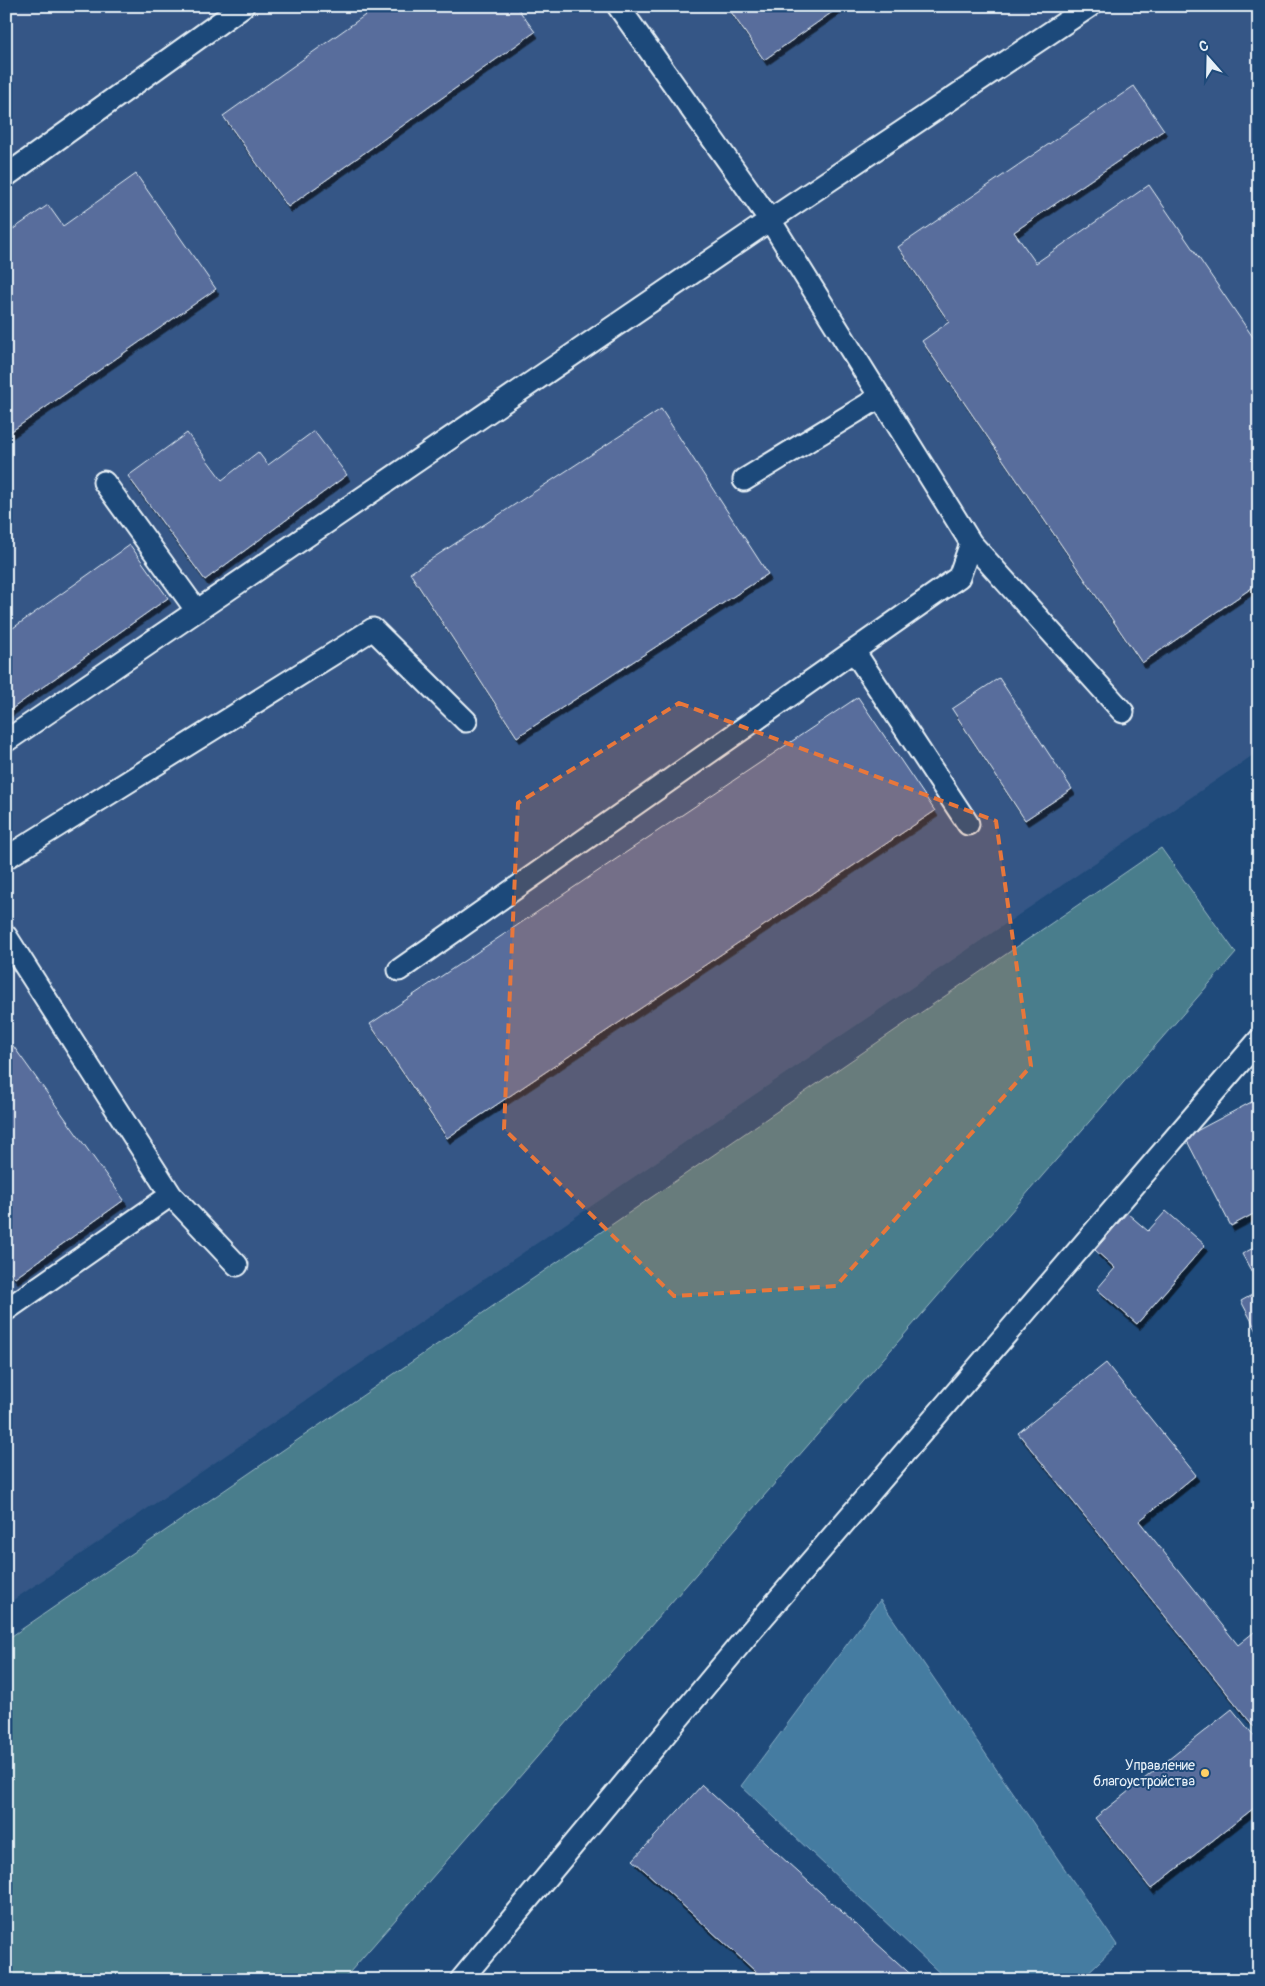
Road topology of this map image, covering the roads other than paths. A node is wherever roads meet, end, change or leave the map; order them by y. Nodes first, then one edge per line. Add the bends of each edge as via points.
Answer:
1 (243, 6) edge
2 (618, 6) edge
3 (1090, 6) edge
4 (6, 176) edge
5 (770, 220) junction
6 (880, 397) junction
7 (744, 480) dead end
8 (104, 482) dead end
9 (970, 543) junction
10 (197, 611) junction
11 (854, 651) junction
12 (1123, 712) dead end
13 (466, 721) dead end
14 (6, 741) edge
15 (968, 824) dead end
16 (6, 858) edge
17 (6, 936) edge
18 (399, 970) dead end
19 (1259, 1040) edge
20 (171, 1195) junction
21 (237, 1265) dead end
22 (6, 1310) edge
23 (461, 1980) edge

1 - 4 lane
2 - 5 lane
3 - 5 lane
5 - 6 lane
5 - 10 lane
6 - 7 lane
6 - 9 lane
8 - 10 lane
9 - 11 lane via 959,577
9 - 12 lane
10 - 14 lane
11 - 15 lane
11 - 18 lane
13 - 16 lane via 373,629
17 - 20 lane
19 - 23 lane via 746,1637
20 - 21 lane
20 - 22 lane

